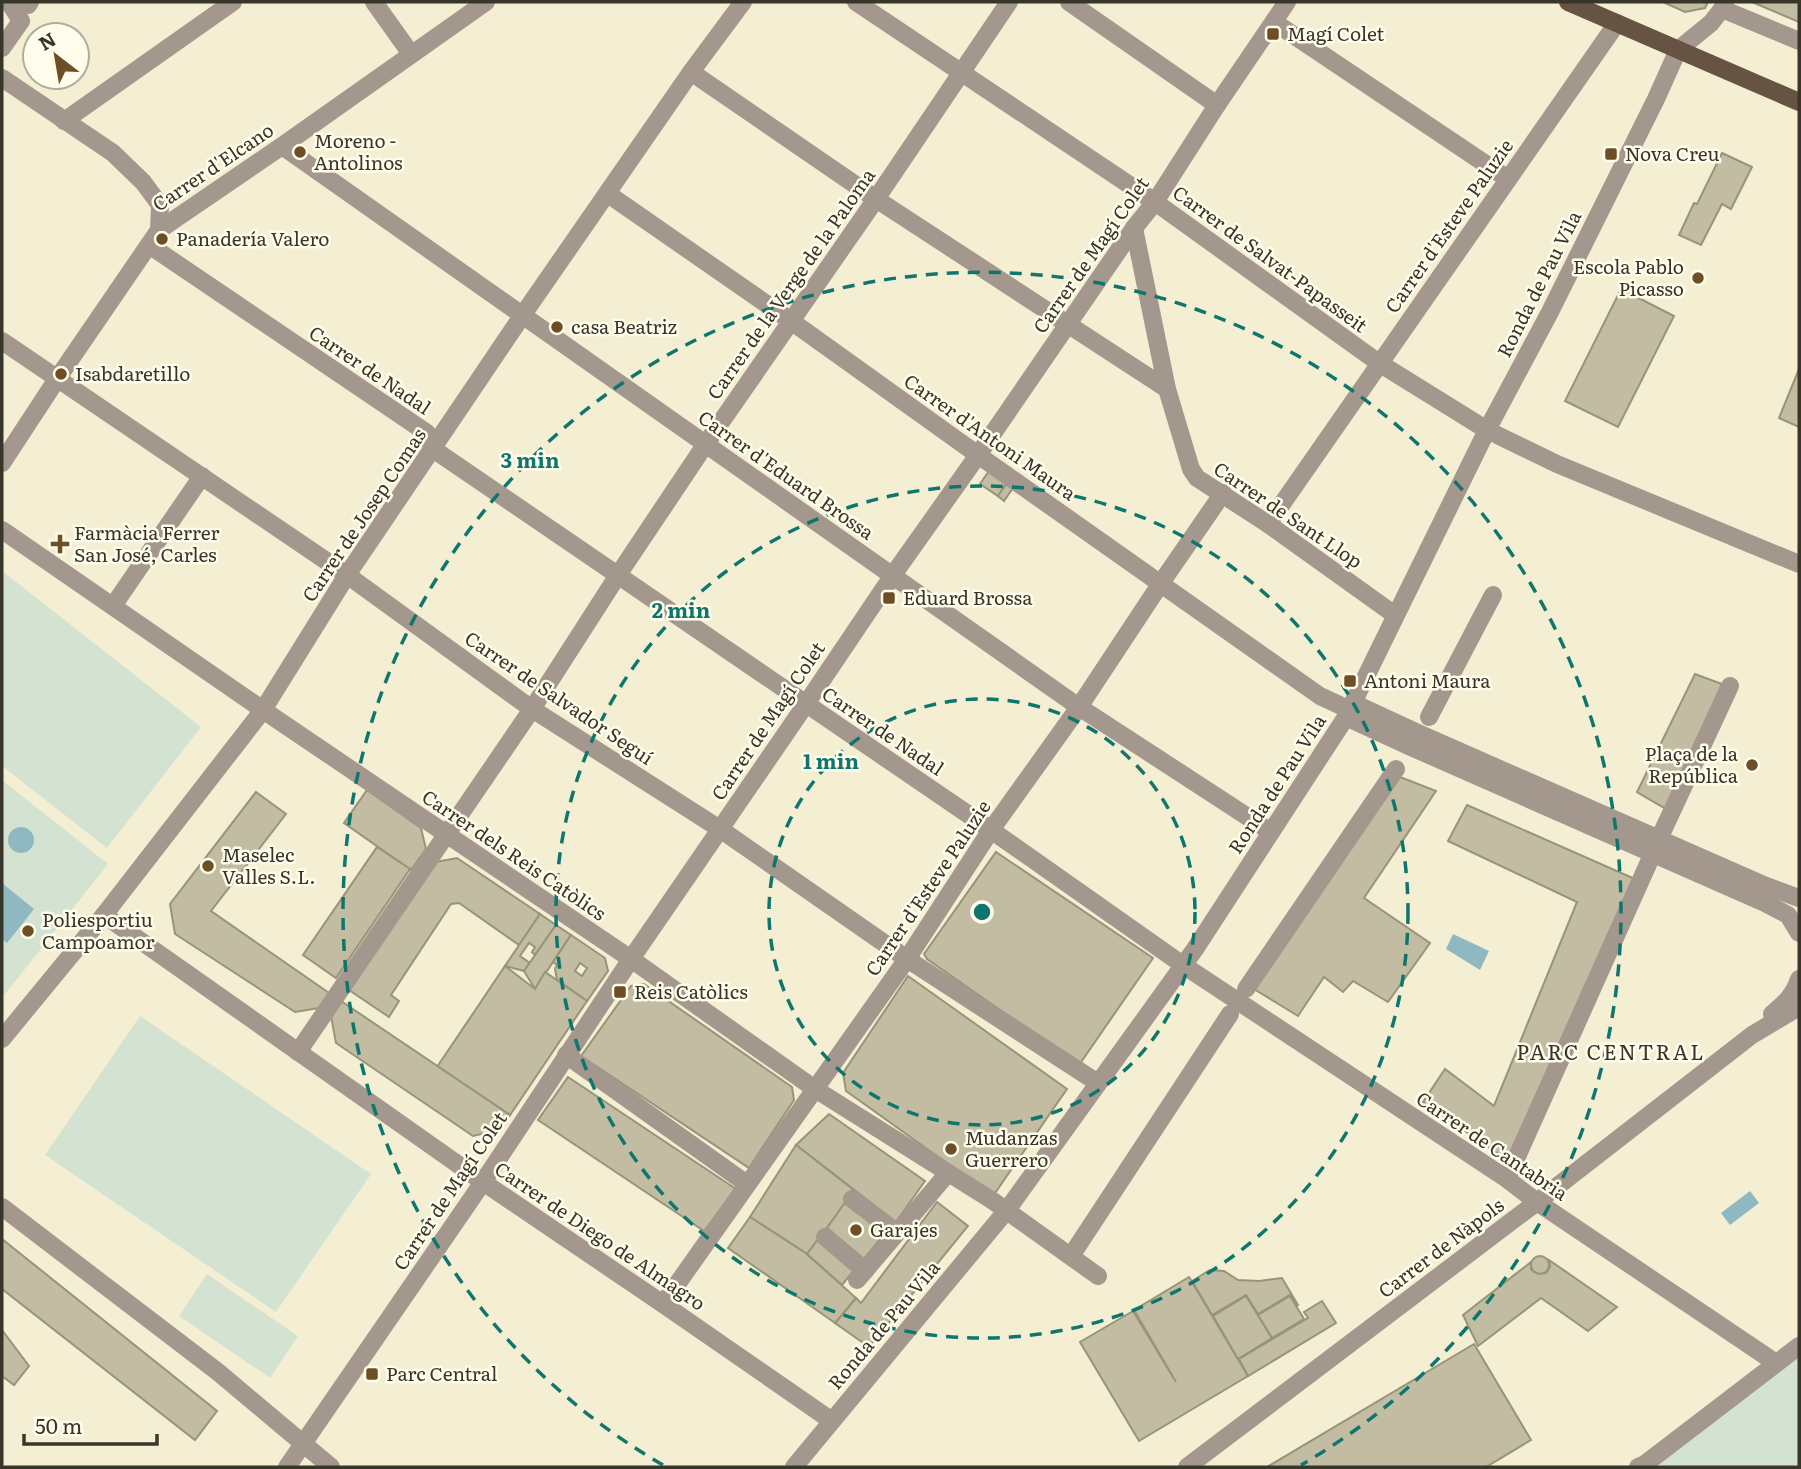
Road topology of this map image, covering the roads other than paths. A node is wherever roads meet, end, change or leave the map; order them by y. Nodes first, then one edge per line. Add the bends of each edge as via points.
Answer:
1 (9, 2) edge
2 (30, 2) edge
3 (233, 2) edge
4 (374, 2) edge
5 (486, 2) edge
6 (743, 2) edge
7 (856, 2) edge
8 (1009, 2) edge
9 (1069, 2) edge
10 (1287, 2) edge
11 (1567, 2) edge
12 (1724, 5) edge
13 (2, 14) edge
14 (1274, 22) junction
15 (1617, 23) junction
16 (1799, 41) edge
17 (2, 48) edge
18 (1678, 50) junction
19 (411, 54) junction
20 (691, 72) junction
21 (961, 73) junction
22 (2, 78) edge
23 (1799, 102) edge
24 (1217, 105) junction
25 (64, 121) junction
26 (282, 146) junction
27 (1508, 179) junction
28 (608, 194) junction
29 (876, 199) junction
30 (1155, 202) junction
31 (1134, 228) junction
32 (153, 239) junction
33 (522, 317) junction
34 (791, 321) junction
35 (1067, 325) junction
36 (2, 341) edge
37 (1379, 363) junction
38 (57, 379) junction
39 (1167, 389) junction
40 (1487, 430) junction
41 (705, 445) junction
42 (433, 449) junction
43 (978, 455) junction
44 (2, 463) edge
45 (202, 476) junction
46 (1223, 493) junction
47 (1268, 524) junction
48 (2, 530) edge
49 (1799, 564) edge
50 (347, 575) junction
51 (618, 575) junction
52 (893, 575) junction
53 (1161, 583) junction
54 (1493, 596) dead end
55 (113, 606) junction
56 (1395, 615) junction
57 (1730, 686) dead end
58 (806, 705) junction
59 (1079, 707) junction
60 (532, 709) junction
61 (263, 710) junction
62 (1350, 710) junction
63 (1429, 716) dead end
64 (1396, 769) dead end
65 (720, 829) junction
66 (991, 830) junction
67 (1271, 832) junction
68 (445, 834) junction
69 (1656, 846) junction
70 (1799, 898) edge
71 (104, 915) junction
72 (1794, 920) edge
73 (1799, 933) edge
74 (631, 958) junction
75 (907, 959) junction
76 (1183, 965) junction
77 (1799, 979) edge
78 (1246, 989) dead end
79 (1799, 1006) edge
80 (1230, 1014) dead end
81 (1752, 1035) junction
82 (2, 1039) edge
83 (298, 1052) junction
84 (566, 1055) junction
85 (1098, 1083) junction
86 (815, 1089) junction
87 (948, 1173) junction
88 (1507, 1179) junction
89 (483, 1182) junction
90 (747, 1184) junction
91 (852, 1199) dead end
92 (1537, 1202) junction
93 (2, 1207) edge
94 (1007, 1210) junction
95 (897, 1233) junction
96 (825, 1237) dead end
97 (1071, 1256) junction
98 (1098, 1276) dead end
99 (663, 1304) junction
100 (1799, 1346) edge
101 (1776, 1363) junction
102 (832, 1421) junction
103 (304, 1444) junction
104 (287, 1467) edge
105 (331, 1467) edge
106 (794, 1467) edge
107 (1187, 1467) edge
108 (1638, 1467) edge

1 - 2 street
1 - 13 street
1 - 17 street via 20,21
3 - 25 street
4 - 19 street
5 - 19 street, Carrer d'Elcano
6 - 20 street, Carrer de Josep Comas
7 - 21 street, Carrer de Salvat-Papasseit
8 - 21 street, Carrer de la Verge de la Paloma
9 - 24 street
10 - 14 street, Carrer de Magí Colet
11 - 15 main road
12 - 16 street
12 - 18 street
14 - 24 street, Carrer de Magí Colet
14 - 27 street
15 - 18 main road
15 - 27 street, Carrer d'Esteve Paluzie
18 - 23 main road
18 - 40 street, Ronda de Pau Vila
19 - 26 street, Carrer d'Elcano
20 - 28 street, Carrer de Josep Comas
20 - 29 street
21 - 29 street, Carrer de la Verge de la Paloma
21 - 30 street, Carrer de Salvat-Papasseit
22 - 25 street
24 - 30 street, Carrer de Magí Colet
25 - 32 street via 113,153 143,182 160,205
26 - 32 street, Carrer d'Elcano
26 - 33 street, Carrer d'Eduard Brossa
27 - 37 street, Carrer d'Esteve Paluzie
28 - 33 street, Carrer de Josep Comas
28 - 34 street, Carrer d'Antoni Maura
29 - 34 street, Carrer de la Verge de la Paloma
29 - 35 street
30 - 31 street, Carrer de Magí Colet
30 - 37 street, Carrer de Salvat-Papasseit
31 - 35 street, Carrer de Magí Colet
31 - 39 street, Carrer de Sant Llop
32 - 38 street, Carrer d'Elcano
32 - 42 street, Carrer de Nadal via 427,433
33 - 41 street, Carrer d'Eduard Brossa
33 - 42 street, Carrer de Josep Comas
34 - 41 street, Carrer de la Verge de la Paloma
34 - 43 street, Carrer d'Antoni Maura
35 - 39 street
35 - 43 street, Carrer de Magí Colet
36 - 38 street, Carrer de Salvador Seguí
37 - 40 street, Carrer de Salvat-Papasseit
37 - 47 street, Carrer d'Esteve Paluzie
38 - 44 street, Carrer d'Elcano
38 - 45 street, Carrer de Salvador Seguí
39 - 46 street, Carrer de Sant Llop via 1191,469 1197,478
40 - 49 street, Carrer de Salvat-Papasseit via 1557,464
40 - 56 street, Ronda de Pau Vila
41 - 51 street, Carrer de la Verge de la Paloma
41 - 52 street, Carrer d'Eduard Brossa
42 - 50 street, Carrer de Josep Comas
42 - 51 street, Carrer de Nadal
43 - 52 street, Carrer de Magí Colet
43 - 53 street, Carrer d'Antoni Maura
45 - 50 street, Carrer de Salvador Seguí
45 - 55 street
46 - 47 street, Carrer de Sant Llop
46 - 53 street, Carrer d'Esteve Paluzie
47 - 56 street, Carrer de Sant Llop
48 - 55 street, Carrer dels Reis Catòlics
50 - 60 street, Carrer de Salvador Seguí
50 - 61 street, Carrer de Josep Comas
51 - 58 street, Carrer de Nadal
51 - 60 street, Carrer de la Verge de la Paloma
52 - 58 street, Carrer de Magí Colet
52 - 59 street, Carrer d'Eduard Brossa
53 - 59 street, Carrer d'Esteve Paluzie
53 - 62 street, Carrer d'Antoni Maura via 1320,696
54 - 63 street
55 - 61 street, Carrer dels Reis Catòlics
56 - 62 street, Ronda de Pau Vila
57 - 69 street
58 - 65 street, Carrer de Magí Colet
58 - 66 street, Carrer de Nadal
59 - 66 street, Carrer d'Esteve Paluzie
59 - 67 street, Carrer d'Eduard Brossa
60 - 65 street, Carrer de Salvador Seguí
60 - 68 street, Carrer de la Verge de la Paloma
61 - 68 street, Carrer dels Reis Catòlics
61 - 71 street, Carrer de Josep Comas
62 - 67 street, Ronda de Pau Vila
62 - 69 street, Carrer d'Antoni Maura via 1420,734
64 - 78 street
65 - 74 street, Carrer de Magí Colet
65 - 75 street, Carrer de Salvador Seguí
66 - 75 street, Carrer d'Esteve Paluzie
66 - 76 street, Carrer de Nadal
67 - 76 street, Ronda de Pau Vila
68 - 74 street, Carrer dels Reis Catòlics
68 - 83 street, Carrer de la Verge de la Paloma
69 - 70 street
69 - 72 street
69 - 88 street
71 - 82 street, Carrer de Josep Comas
71 - 83 street, Carrer de Diego de Almagro
72 - 73 street
74 - 84 street, Carrer de Magí Colet
74 - 86 street, Carrer dels Reis Catòlics
75 - 85 street, Carrer de Salvador Seguí
75 - 86 street, Carrer d'Esteve Paluzie
76 - 85 street, Ronda de Pau Vila
76 - 88 street, Carrer de Cantabria
77 - 81 street, Carrer de Nàpols via 1787,1002
79 - 81 street, Carrer de Nàpols
80 - 97 street
81 - 92 street, Carrer de Nàpols
83 - 89 street, Carrer de Diego de Almagro
84 - 89 street, Carrer de Magí Colet
84 - 90 street
85 - 94 street, Ronda de Pau Vila
86 - 87 street, Carrer dels Reis Catòlics
86 - 90 street, Carrer d'Esteve Paluzie
87 - 94 street, Carrer dels Reis Catòlics
87 - 95 street
88 - 92 street, Carrer de Cantabria
89 - 99 street, Carrer de Diego de Almagro
89 - 103 street, Carrer de Magí Colet
90 - 99 street, Carrer d'Esteve Paluzie
91 - 95 street
92 - 101 street, Carrer de Cantabria
92 - 107 street, Carrer de Nàpols
93 - 103 street via 218,1372
94 - 97 street, Carrer dels Reis Catòlics
94 - 102 street, Ronda de Pau Vila
95 - 96 street via 861,1276
97 - 98 street, Carrer dels Reis Catòlics
99 - 102 street, Carrer de Diego de Almagro
100 - 101 street
101 - 108 street
102 - 106 street, Ronda de Pau Vila
103 - 104 street, Carrer de Magí Colet
103 - 105 street

